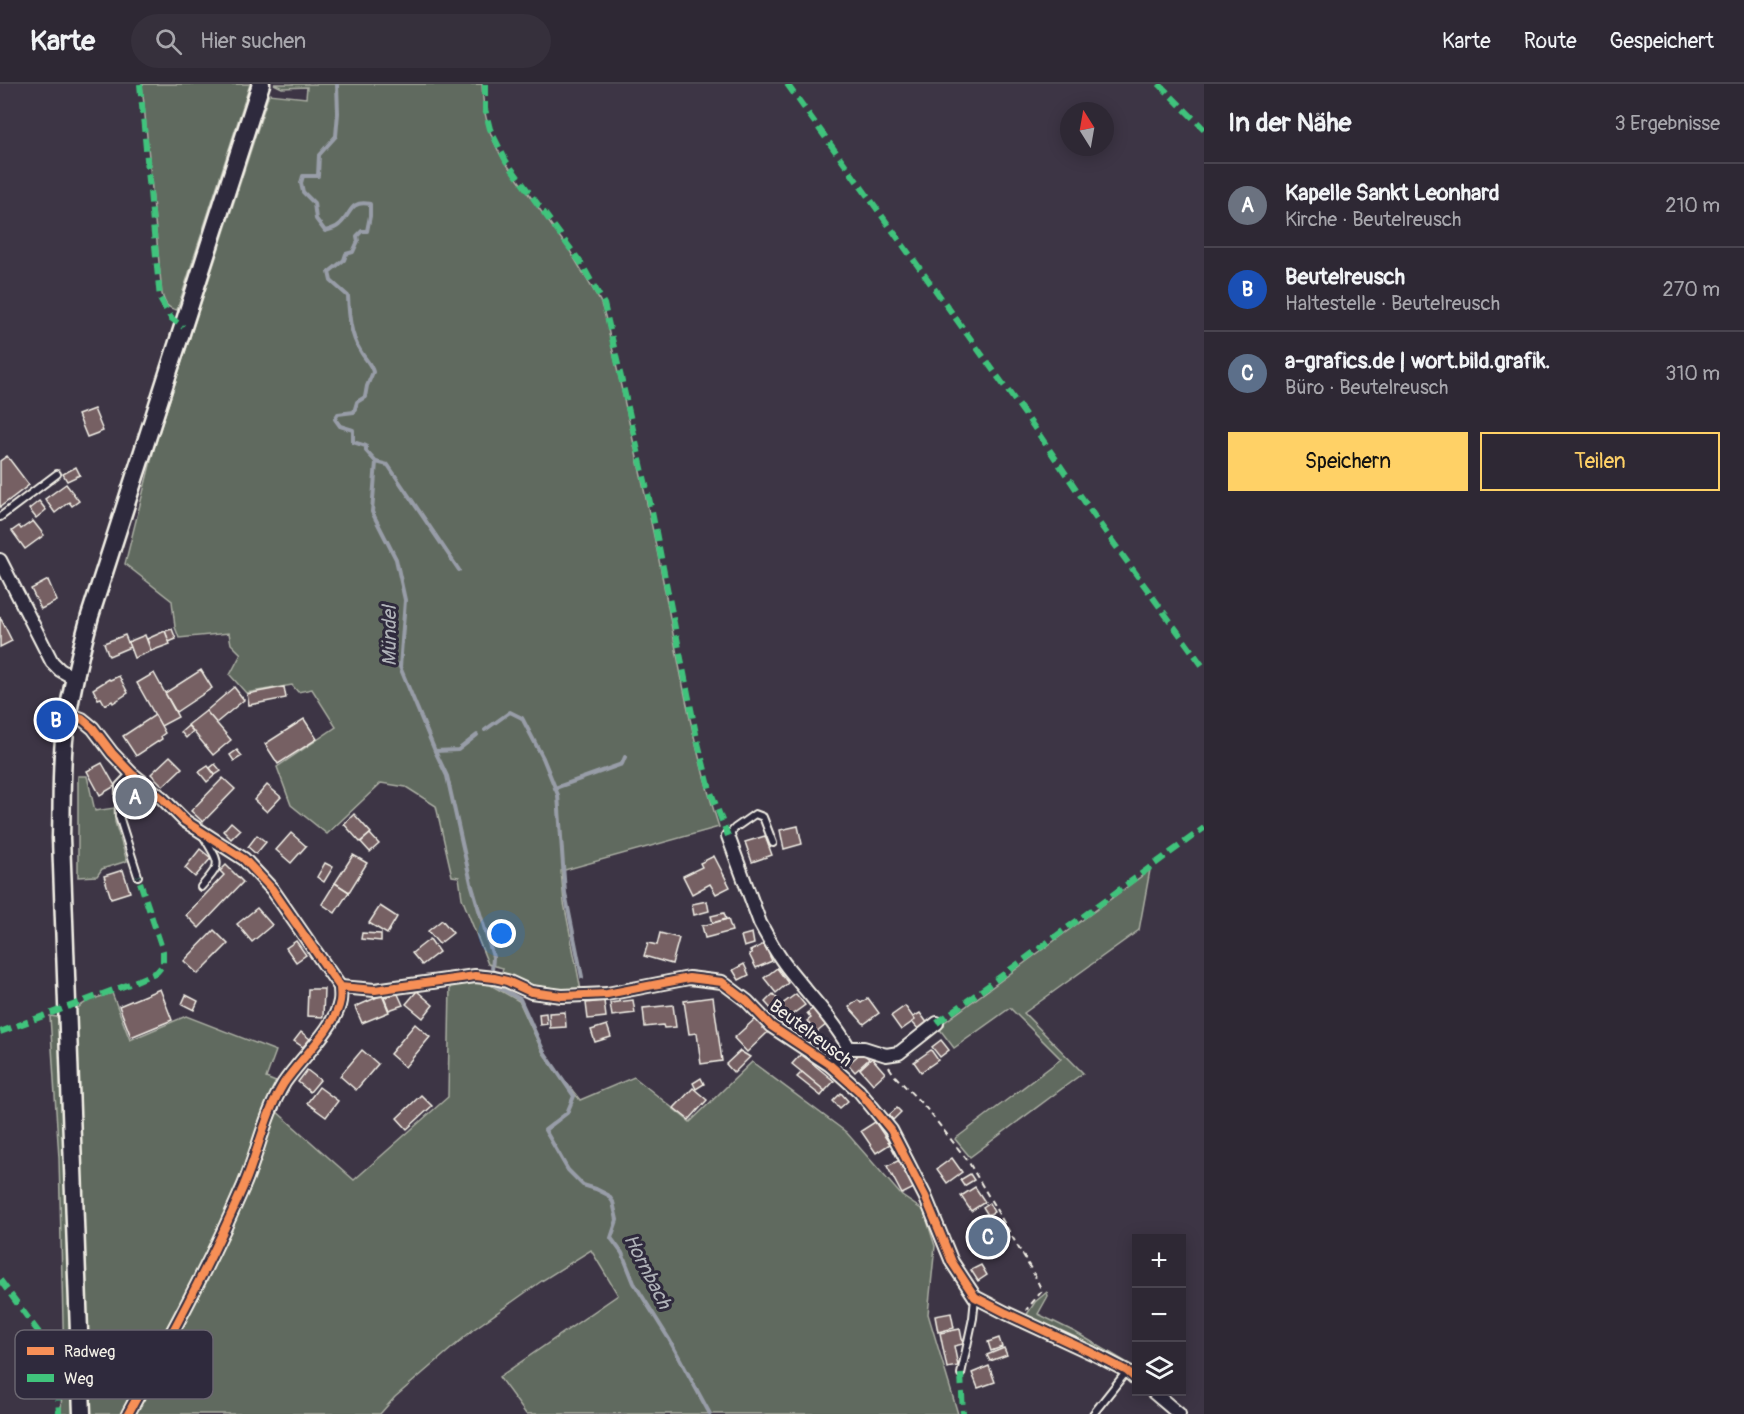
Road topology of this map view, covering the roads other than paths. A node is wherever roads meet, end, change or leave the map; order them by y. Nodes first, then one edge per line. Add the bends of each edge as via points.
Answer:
1 (261, 84) edge
2 (57, 474) dead end
3 (0, 517) edge
4 (0, 560) edge
5 (4, 575) edge
6 (74, 678) junction
7 (68, 714) junction
8 (131, 773) junction
9 (204, 834) junction
10 (728, 836) joint
11 (773, 843) dead end
12 (138, 876) dead end
13 (201, 887) dead end
14 (340, 987) junction
15 (937, 1023) dead end
16 (849, 1048) junction
17 (830, 1065) junction
18 (975, 1297) junction
19 (79, 1330) edge
20 (174, 1330) edge
21 (961, 1374) dead end
22 (1132, 1375) edge
23 (1158, 1396) edge
24 (81, 1399) edge
25 (136, 1399) edge
26 (82, 1414) edge
27 (128, 1414) edge
28 (1093, 1414) edge
29 (1179, 1414) edge

1 - 6 main road
2 - 3 lane
4 - 5 street
5 - 6 street via 52,663
6 - 7 main road
7 - 8 street via 93,728
7 - 19 main road via 62,773 62,838
8 - 9 street
8 - 12 lane via 119,786 119,816
9 - 13 lane via 217,863
9 - 14 street via 244,859 272,889
10 - 11 lane via 755,814 763,817
10 - 16 street, Beutelreusch via 767,936
14 - 17 street, Beutelreusch via 375,990 475,976 507,981 531,992 562,996 608,994 689,978 722,982 771,1026
14 - 20 street via 340,1002 330,1026 283,1085 245,1184
15 - 16 street, Beutelreusch via 899,1053 886,1055
16 - 17 street, Beutelreusch
17 - 18 street, Beutelreusch via 859,1090 891,1130 925,1196 952,1262
18 - 21 lane
18 - 22 street, Beutelreusch
22 - 28 lane
23 - 29 street
24 - 26 main road
25 - 27 street

